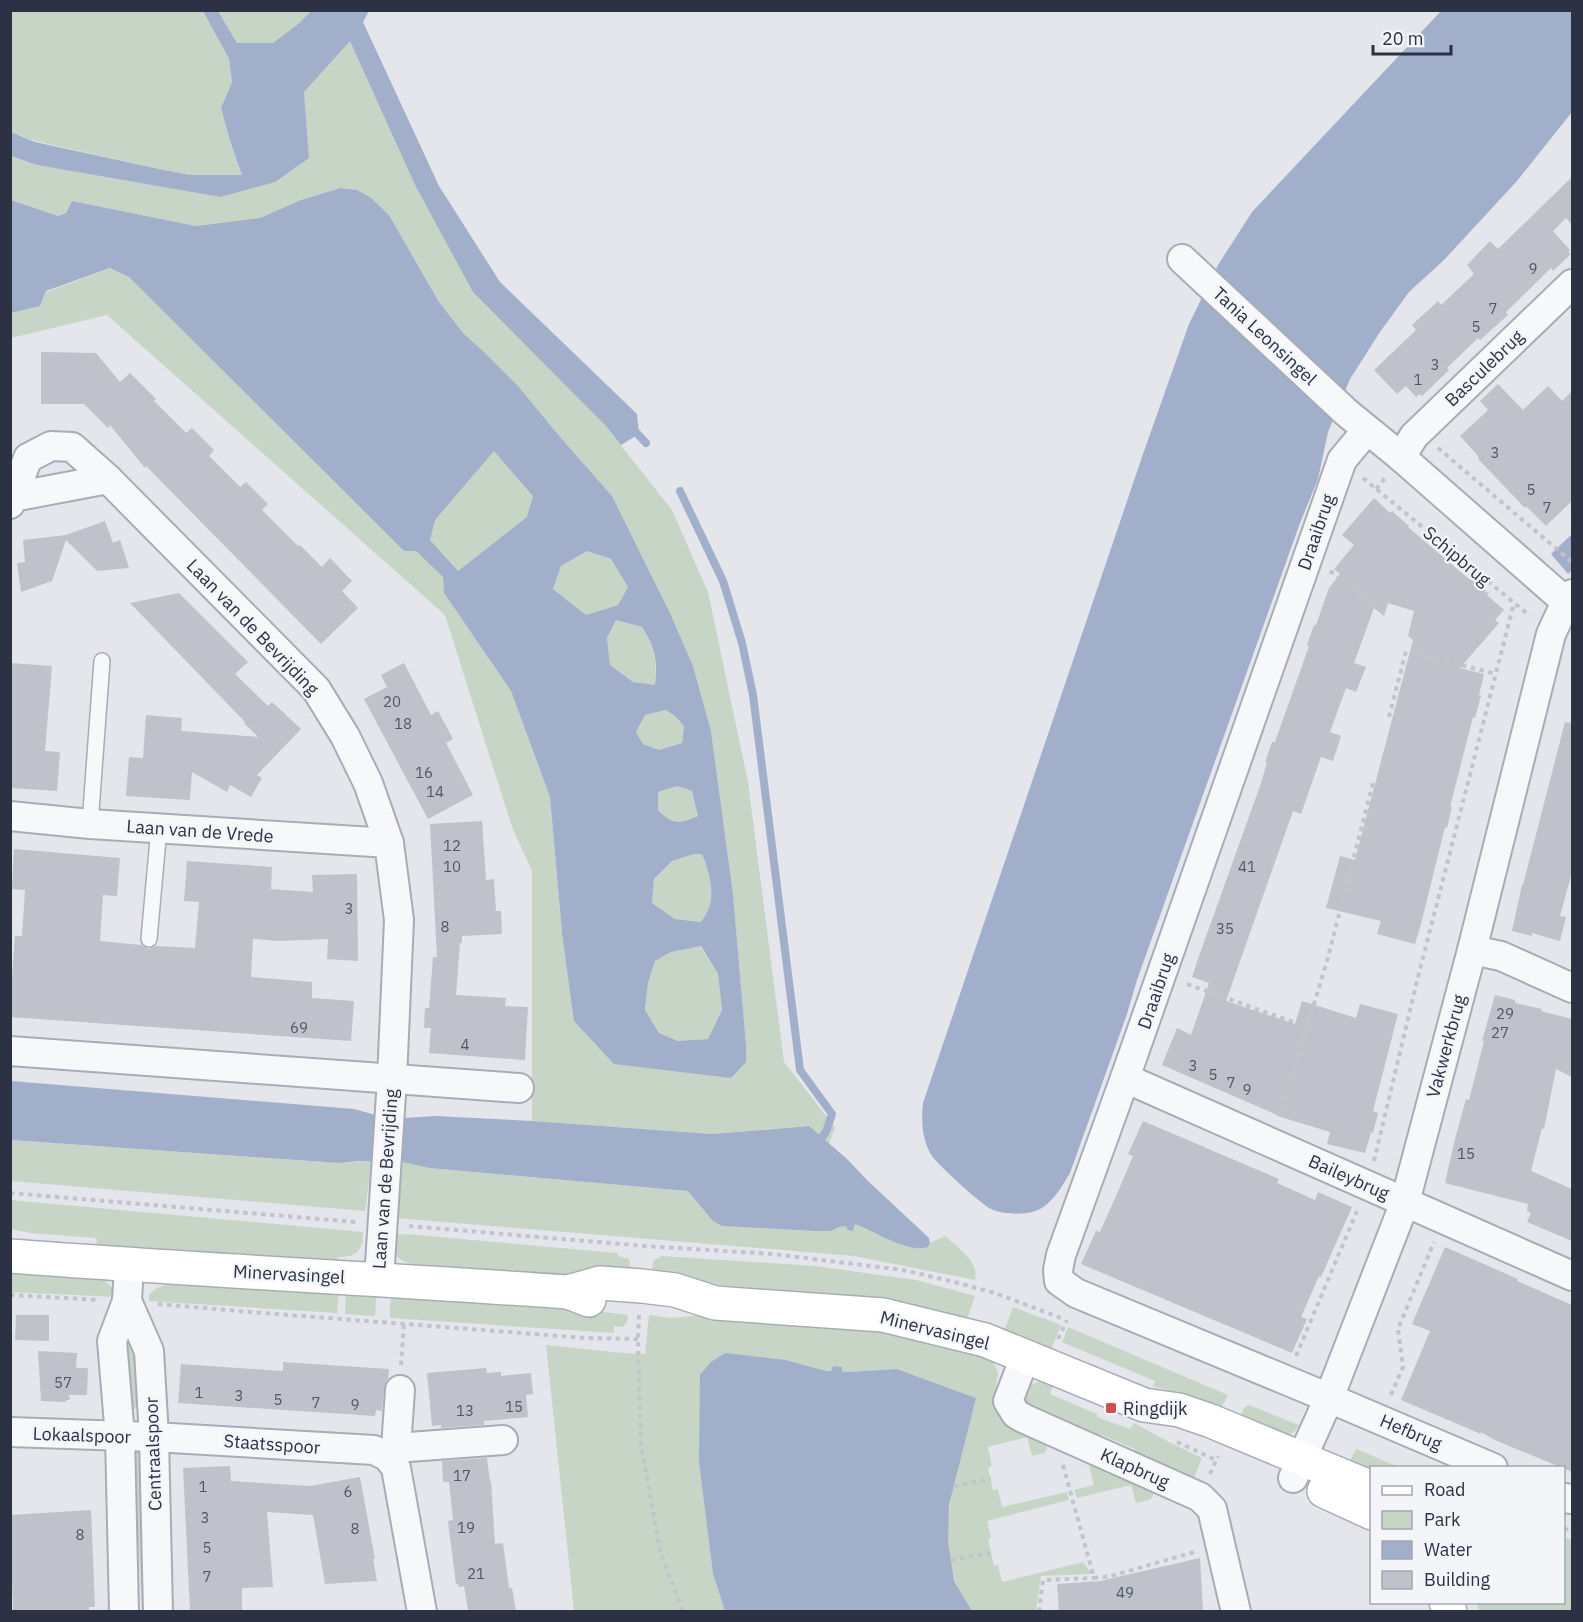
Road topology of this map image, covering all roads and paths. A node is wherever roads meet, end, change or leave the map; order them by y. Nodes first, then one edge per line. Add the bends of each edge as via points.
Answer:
1 (1190, 266) dead end
2 (1572, 284) edge
3 (1357, 421) junction
4 (1418, 432) junction
5 (1401, 457) junction
6 (1342, 460) junction
7 (108, 479) junction
8 (12, 500) edge
9 (1308, 554) junction
10 (1572, 562) edge
11 (1570, 601) edge
12 (1514, 603) junction
13 (1385, 614) dead end
14 (1551, 634) junction
15 (102, 661) dead end
16 (1496, 674) junction
17 (1389, 717) dead end
18 (1373, 783) dead end
19 (10, 816) edge
20 (90, 824) junction
21 (159, 828) junction
22 (389, 843) junction
23 (149, 939) dead end
24 (1472, 950) junction
25 (1161, 975) junction
26 (1572, 988) edge
27 (1307, 1027) junction
28 (10, 1051) edge
29 (1125, 1078) junction
30 (519, 1088) dead end
31 (391, 1089) junction
32 (1272, 1143) junction
33 (1368, 1186) junction
34 (10, 1193) edge
35 (1405, 1202) junction
36 (1444, 1219) junction
37 (382, 1224) junction
38 (10, 1256) edge
39 (129, 1265) junction
40 (1572, 1276) edge
41 (379, 1279) junction
42 (10, 1295) edge
43 (127, 1301) junction
44 (404, 1323) junction
45 (1025, 1357) junction
46 (1285, 1380) junction
47 (399, 1389) joint
48 (1329, 1398) junction
49 (1380, 1419) junction
50 (10, 1432) edge
51 (120, 1437) junction
52 (154, 1437) junction
53 (502, 1440) dead end
54 (392, 1452) junction
55 (1061, 1459) dead end
56 (1491, 1466) edge
57 (1297, 1468) junction
58 (991, 1479) dead end
59 (954, 1485) dead end
60 (1370, 1488) edge
61 (1370, 1512) edge
62 (1221, 1545) junction
63 (991, 1553) dead end
64 (951, 1560) dead end
65 (1094, 1578) junction
66 (124, 1611) edge
67 (158, 1611) edge
68 (423, 1611) edge
69 (683, 1611) edge
70 (1039, 1611) edge
71 (1236, 1611) edge

1 - 3 street, Tania Leonsingel
2 - 4 street, Basculebrug
3 - 5 street, Schipbrug
3 - 6 street, Draaibrug
4 - 5 street, Basculebrug
4 - 10 path
5 - 11 street, Schipbrug
6 - 9 street, Draaibrug
6 - 12 path, Schipbrug
7 - 8 street, Laan van de Bevrijding
7 - 8 street, Laan van de Bevrijding via 72,447 51,446 28,458
7 - 22 street, Laan van de Bevrijding via 316,689 368,783
9 - 13 path
9 - 25 street, Draaibrug
11 - 14 street, Vakwerkbrug
12 - 14 path, Schipbrug
12 - 16 path
14 - 24 street, Vakwerkbrug
15 - 20 lane
16 - 17 path via 1406,651
16 - 33 path
18 - 27 path
19 - 20 street, Laan van de Vrede
20 - 21 street, Laan van de Vrede
21 - 22 street, Laan van de Vrede
21 - 23 lane
22 - 31 street, Laan van de Bevrijding via 399,920
24 - 26 street via 1501,956
24 - 35 street, Vakwerkbrug
25 - 27 path
25 - 29 street, Draaibrug
27 - 32 path
28 - 31 street, Laan van de Bevrijding
29 - 32 street, Baileybrug
29 - 46 street, Draaibrug via 1061,1255 1059,1281 1076,1293
30 - 31 street, Laan van de Bevrijding
31 - 37 street, Laan van de Bevrijding
32 - 33 street, Baileybrug
33 - 35 street, Baileybrug
33 - 46 path
34 - 37 path
35 - 36 street, Baileybrug
35 - 48 street, Vakwerkbrug
36 - 40 street, Baileybrug
36 - 49 path via 1398,1329 1403,1367
37 - 41 street, Laan van de Bevrijding
38 - 39 street, Minervasingel
39 - 41 street, Minervasingel
39 - 43 street, Centraalspoor
41 - 45 street, Minervasingel via 568,1292 600,1283 675,1290 715,1303 883,1315 973,1337
42 - 43 path
43 - 44 path
43 - 51 street, Centraalspoor via 112,1341
43 - 52 street, Centraalspoor via 149,1352
44 - 47 path
44 - 69 path via 638,1339 641,1445 660,1551
45 - 57 street, Minervasingel via 1144,1405 1171,1426
45 - 62 street, Klapbrug via 1008,1401 1016,1414 1200,1497 1212,1509
46 - 48 street, Draaibrug
47 - 54 street
48 - 49 street, Hefbrug
48 - 57 street, Vakwerkbrug
49 - 56 street, Hefbrug
50 - 51 street, Lokaalspoor
51 - 52 street, Lokaalspoor
51 - 66 street, Centraalspoor
52 - 54 street, Staatsspoor
52 - 67 street, Centraalspoor
53 - 54 street, Staatsspoor
54 - 68 street
55 - 65 path
57 - 60 street, Minervasingel
57 - 61 street, Minervasingel
58 - 59 path
62 - 65 path
62 - 71 street, Klapbrug
63 - 64 path
65 - 70 path via 1043,1581

